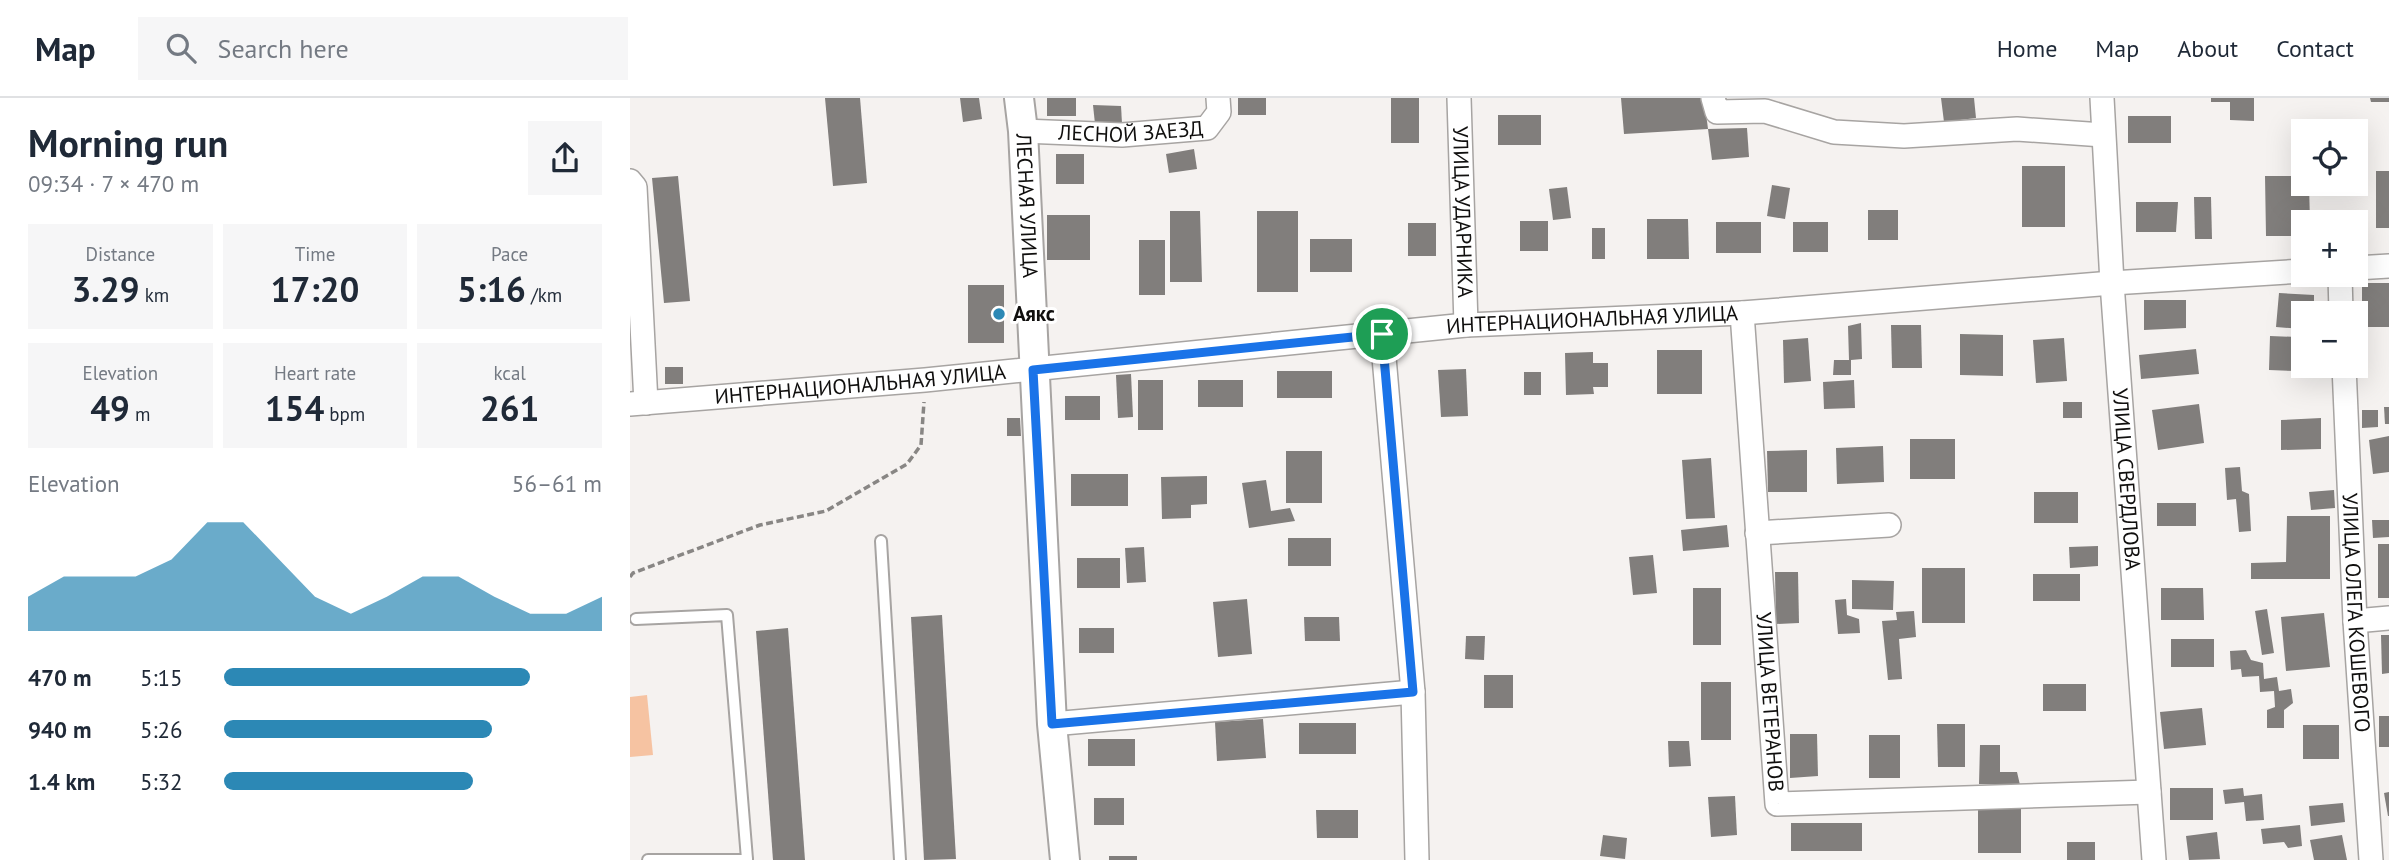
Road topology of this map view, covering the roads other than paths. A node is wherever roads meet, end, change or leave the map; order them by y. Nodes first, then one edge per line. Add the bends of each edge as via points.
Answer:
1 (1019, 98) edge
2 (1218, 98) edge
3 (1459, 98) edge
4 (1713, 98) edge
5 (2102, 98) edge
6 (1023, 131) junction
7 (2104, 135) junction
8 (630, 181) edge
9 (2389, 266) edge
10 (2368, 267) edge
11 (2291, 272) edge
12 (2112, 283) junction
13 (1742, 313) junction
14 (1466, 325) junction
15 (1382, 334) junction
16 (1033, 370) junction
17 (2345, 378) edge
18 (638, 403) edge
19 (1889, 526) dead end
20 (1757, 533) junction
21 (881, 541) dead end
22 (2389, 618) edge
23 (636, 619) dead end
24 (2355, 621) junction
25 (1413, 692) junction
26 (1052, 724) junction
27 (2148, 792) junction
28 (648, 860) edge
29 (747, 860) edge
30 (900, 860) edge
31 (1065, 860) edge
32 (1417, 860) edge
33 (2154, 860) edge
34 (2371, 860) edge

1 - 6 street, ЛЕСНАЯ УЛИЦА
2 - 6 street, ЛЕСНОЙ ЗАЕЗД via 1219,111 1207,128 1122,135
3 - 14 street, УЛИЦА УДАРНИКА
4 - 7 street via 1717,111 1765,111 1834,132 1904,136 2017,129
5 - 7 street, УЛИЦА СВЕРДЛОВА
6 - 16 street, ЛЕСНАЯ УЛИЦА
7 - 12 street, УЛИЦА СВЕРДЛОВА
8 - 18 street via 635,187
9 - 10 street
11 - 12 street, ИНТЕРНАЦИОНАЛЬНАЯ УЛИЦА
12 - 13 street, ИНТЕРНАЦИОНАЛЬНАЯ УЛИЦА
12 - 27 street, УЛИЦА СВЕРДЛОВА
13 - 14 street, ИНТЕРНАЦИОНАЛЬНАЯ УЛИЦА
13 - 20 street, УЛИЦА ВЕТЕРАНОВ
14 - 15 street, ИНТЕРНАЦИОНАЛЬНАЯ УЛИЦА
15 - 16 street, ИНТЕРНАЦИОНАЛЬНАЯ УЛИЦА
15 - 25 street
16 - 18 street, ИНТЕРНАЦИОНАЛЬНАЯ УЛИЦА
16 - 26 street, ЛЕСНАЯ УЛИЦА
17 - 24 street, УЛИЦА ОЛЕГА КОШЕВОГО
19 - 20 street
20 - 27 street, УЛИЦА ВЕТЕРАНОВ via 1777,804
21 - 30 lane
22 - 24 street
23 - 29 lane via 727,615
24 - 34 street, УЛИЦА ОЛЕГА КОШЕВОГО
25 - 26 street
25 - 32 street
26 - 31 street, ЛЕСНАЯ УЛИЦА
27 - 33 street, УЛИЦА СВЕРДЛОВА
28 - 29 lane

